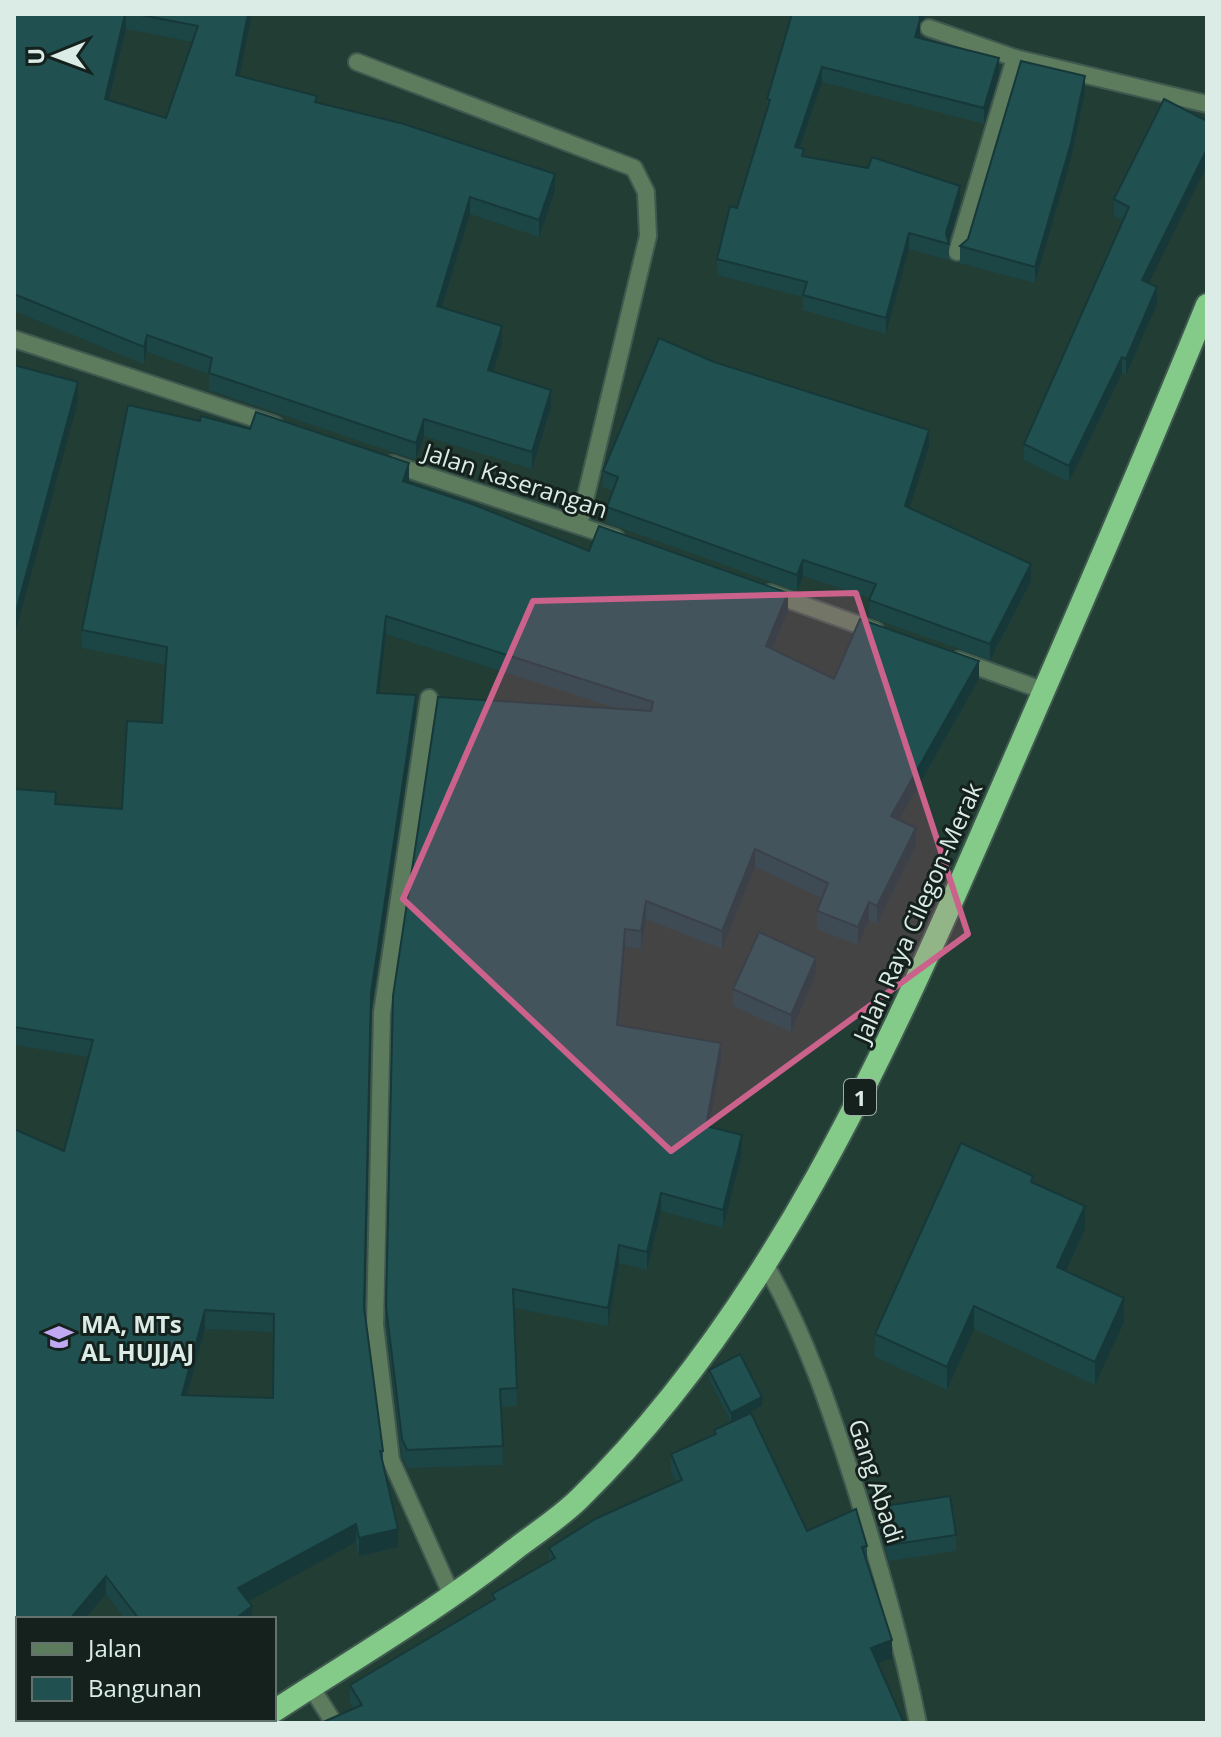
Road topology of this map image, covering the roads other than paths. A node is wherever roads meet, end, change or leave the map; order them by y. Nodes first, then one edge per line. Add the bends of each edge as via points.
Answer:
1 (929, 28) dead end
2 (1015, 58) junction
3 (357, 62) dead end
4 (1207, 104) edge
5 (957, 252) dead end
6 (1207, 305) edge
7 (14, 339) edge
8 (297, 432) edge
9 (371, 457) edge
10 (579, 525) junction
11 (640, 547) edge
12 (760, 589) edge
13 (895, 638) edge
14 (940, 654) edge
15 (1045, 691) junction
16 (429, 698) dead end
17 (764, 1262) junction
18 (453, 1598) junction
19 (311, 1687) junction
20 (276, 1710) edge
21 (334, 1723) edge
22 (918, 1723) edge

1 - 2 street
2 - 4 street
2 - 5 street
3 - 10 street via 634,168 646,192 648,236
6 - 15 highway, Jalan Raya Cilegon-Merak / 1
7 - 8 street
9 - 10 street, Jalan Kaserangan
10 - 11 street, Jalan Kaserangan
12 - 13 street
14 - 15 street
15 - 17 highway, Jalan Raya Cilegon-Merak / 1 via 908,1003 826,1161
16 - 18 street via 382,1013 375,1325 391,1460
17 - 18 highway, Jalan Raya Cilegon-Merak / 1 via 663,1410 577,1501
17 - 22 street, Gang Abadi via 801,1331 844,1451 899,1628
18 - 19 highway, Jalan Raya Cilegon-Merak / 1
19 - 20 highway, Jalan Raya Cilegon-Merak / 1
19 - 21 street

